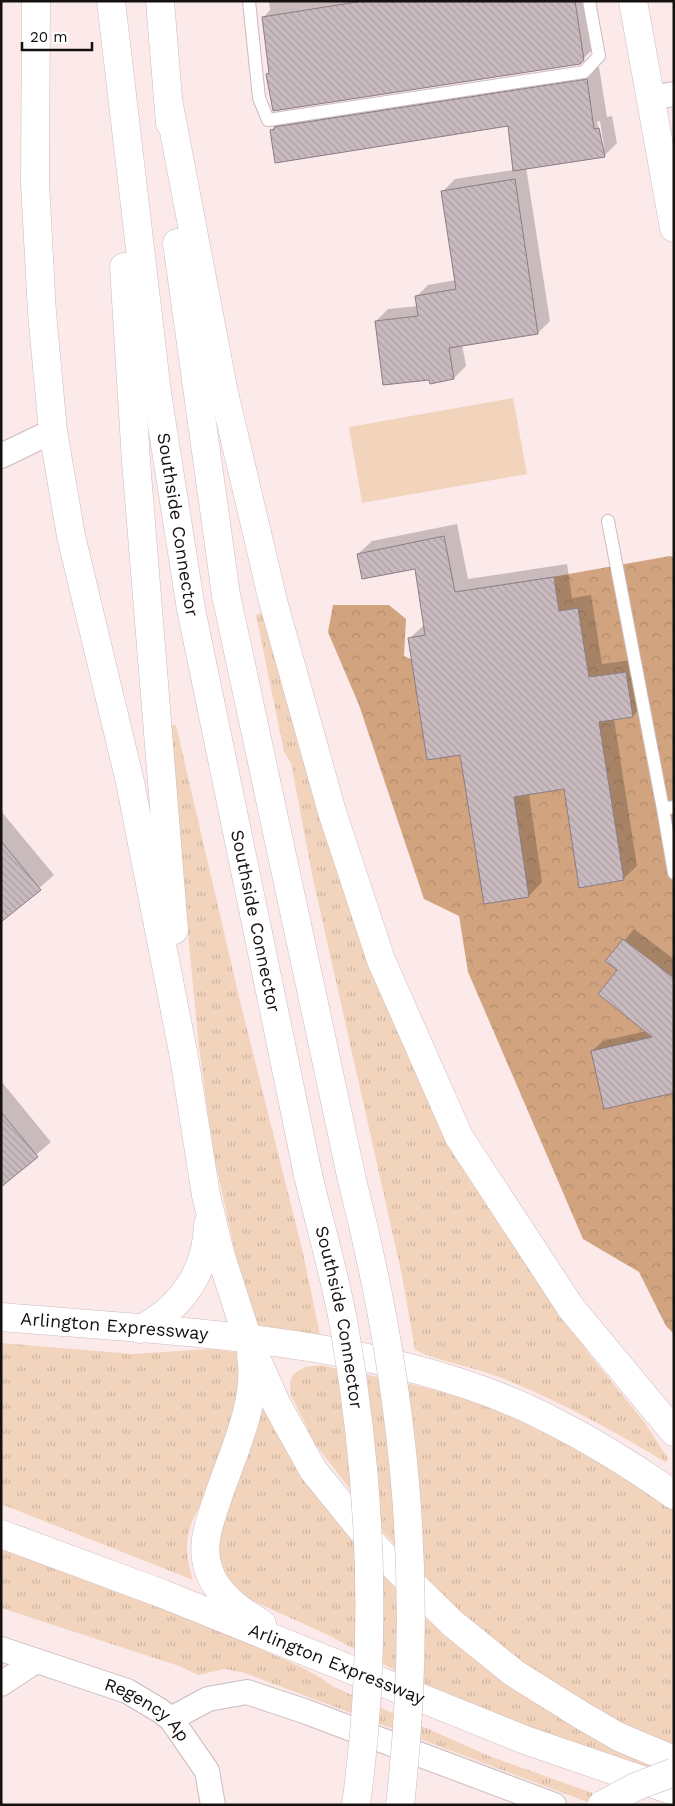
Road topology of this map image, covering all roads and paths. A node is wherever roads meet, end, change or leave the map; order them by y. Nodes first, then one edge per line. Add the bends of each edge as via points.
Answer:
1 (36, 1) edge
2 (111, 1) edge
3 (160, 1) edge
4 (249, 1) edge
5 (589, 1) edge
6 (633, 1) edge
7 (115, 39) junction
8 (662, 96) edge
9 (169, 105) junction
10 (674, 228) edge
11 (53, 431) junction
12 (1, 456) edge
13 (608, 521) dead end
14 (668, 808) edge
15 (674, 873) edge
16 (184, 1057) junction
17 (206, 1195) junction
18 (1, 1317) edge
19 (71, 1323) junction
20 (1, 1325) edge
21 (141, 1328) junction
22 (248, 1340) junction
23 (674, 1432) edge
24 (674, 1495) edge
25 (1, 1534) edge
26 (1, 1649) edge
27 (324, 1660) junction
28 (36, 1661) junction
29 (1, 1684) edge
30 (170, 1719) junction
31 (674, 1760) edge
32 (674, 1772) edge
33 (674, 1791) edge
34 (213, 1805) edge
35 (356, 1805) edge
36 (400, 1805) edge
37 (554, 1805) edge
38 (602, 1805) edge

1 - 11 main road via 35,184
2 - 7 main road
3 - 9 main road
4 - 5 lane via 259,98 268,120 584,72 599,56
6 - 8 main road
7 - 16 main road via 136,461
7 - 35 main road, Southside Connector, bridge via 157,393 191,608 308,1175 344,1324 357,1408 369,1568 364,1753
8 - 10 main road
9 - 23 main road via 224,393 273,601 332,812 381,960 459,1137 570,1308
9 - 36 main road, Southside Connector, bridge via 178,258 226,595 383,1311 396,1393 407,1481 412,1652
11 - 12 street
11 - 16 main road via 71,536 130,782
13 - 14 lane
14 - 15 lane
16 - 17 main road
17 - 21 main road via 208,1233 201,1268 190,1287 172,1307
17 - 22 main road via 220,1253
18 - 19 main road, Arlington Expressway
19 - 20 main road
19 - 21 main road, Arlington Expressway
21 - 22 main road, Arlington Expressway
22 - 24 main road, Arlington Expressway via 367,1359 480,1390 544,1416
22 - 27 main road via 253,1373 249,1403 210,1521 205,1543 206,1562 219,1589 236,1606
22 - 31 main road via 276,1403 313,1470 378,1550 425,1597 514,1673 619,1737
25 - 27 main road, Arlington Expressway via 121,1578
26 - 28 street, Regency Ap
27 - 33 main road, Arlington Expressway via 525,1740
28 - 29 street
28 - 30 street, Regency Ap via 127,1691
30 - 34 street, Regency Ap via 207,1771
30 - 37 street via 208,1699 247,1692
32 - 38 main road, bridge

